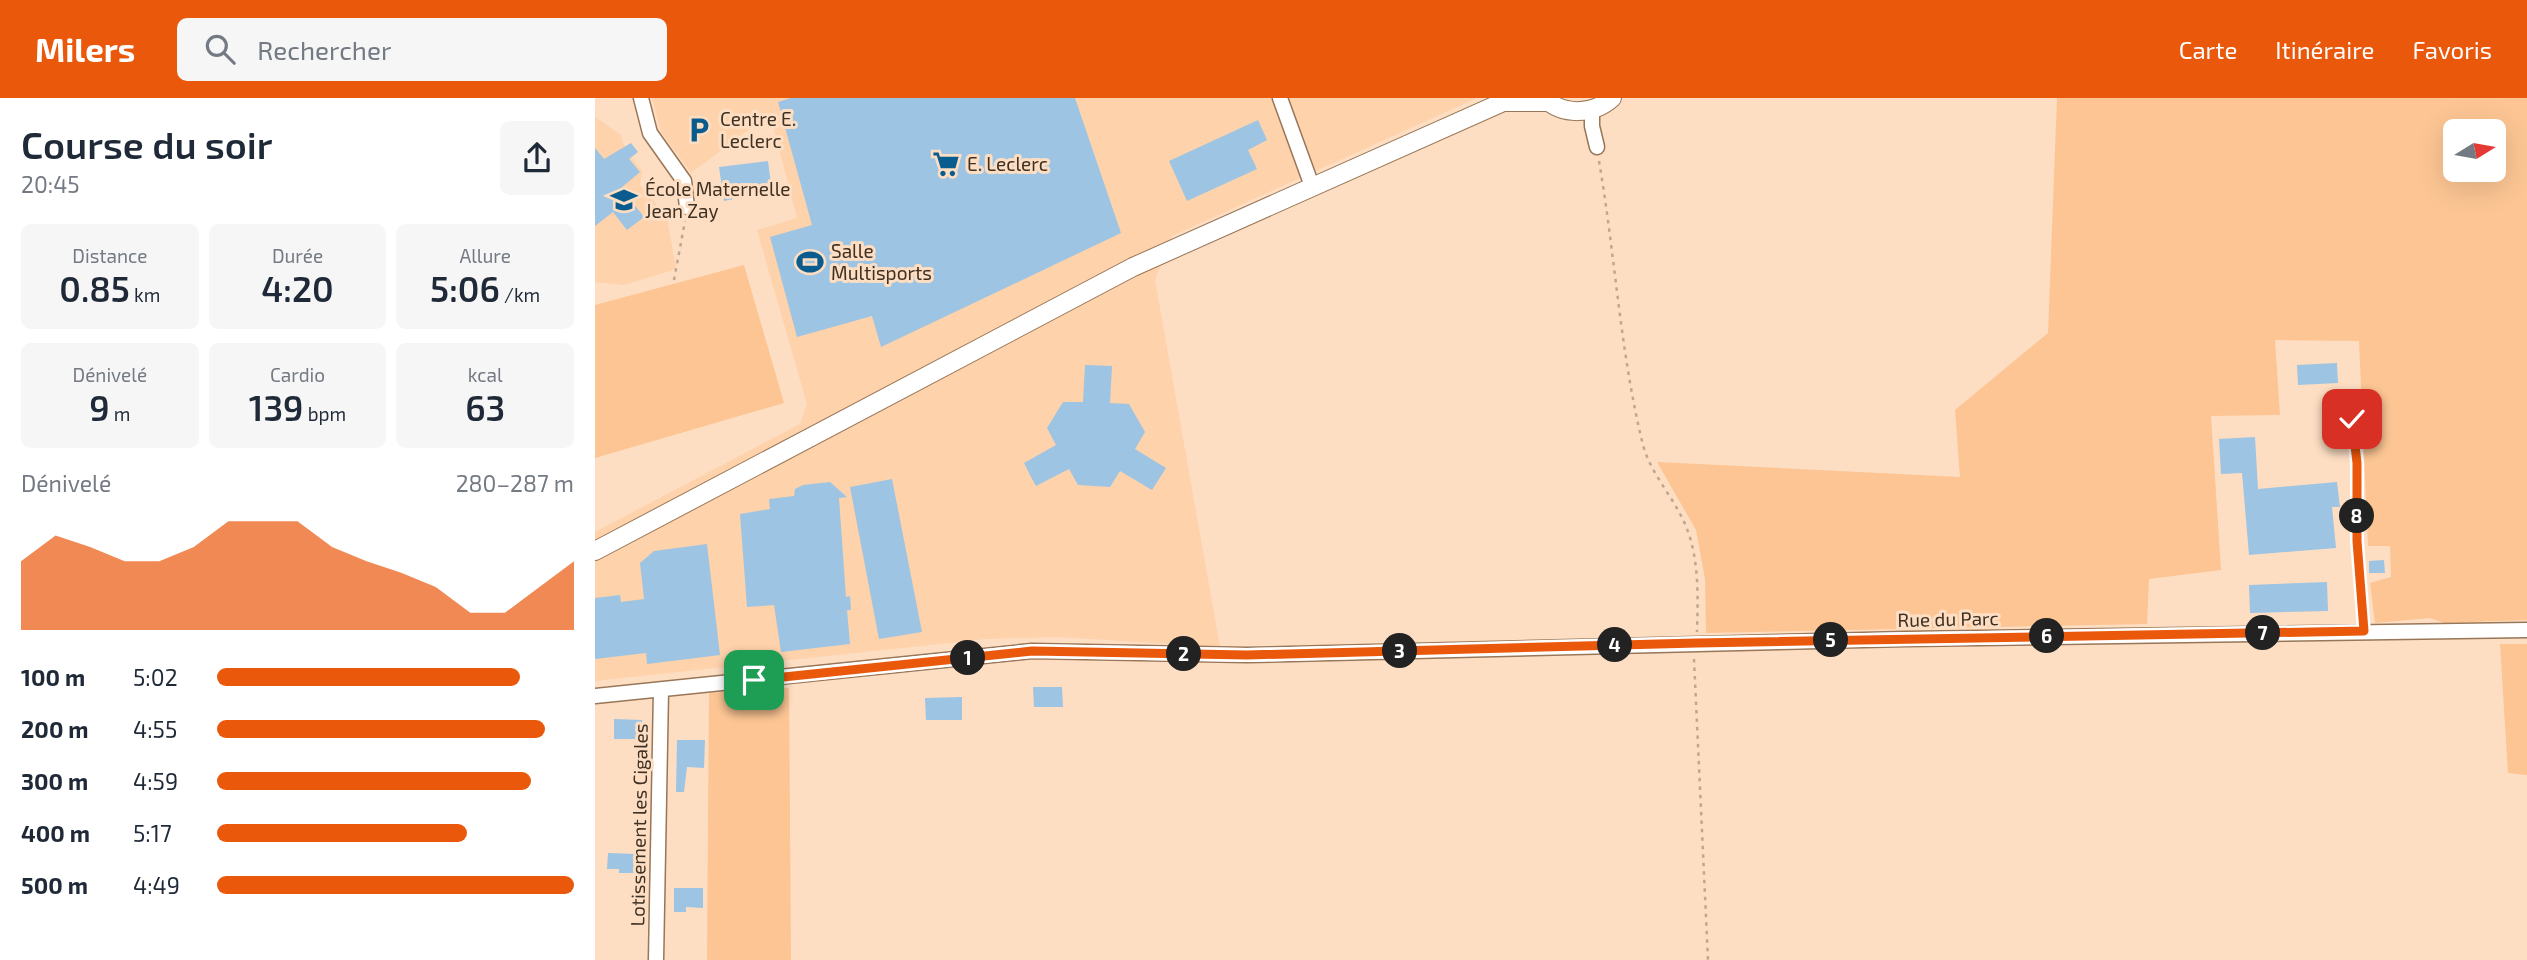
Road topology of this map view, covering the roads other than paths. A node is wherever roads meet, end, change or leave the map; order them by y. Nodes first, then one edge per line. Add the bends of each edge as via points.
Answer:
1 (641, 98) edge
2 (1280, 98) edge
3 (1612, 98) edge
4 (1504, 100) edge
5 (1546, 100) edge
6 (1592, 110) junction
7 (1597, 148) road end
8 (1312, 186) junction
9 (687, 207) road end
10 (595, 551) edge
11 (2527, 630) edge
12 (661, 690) junction
13 (595, 696) edge
14 (656, 960) edge

1 - 9 street via 650,133 684,181
2 - 8 street
3 - 6 street
4 - 5 street
4 - 8 street
5 - 6 street via 1561,109
6 - 7 street
8 - 10 street via 1133,267
11 - 12 street, Rue du Parc via 1247,655 1032,651
12 - 13 street, Rue du Parc
12 - 14 street, Lotissement les Cigales

